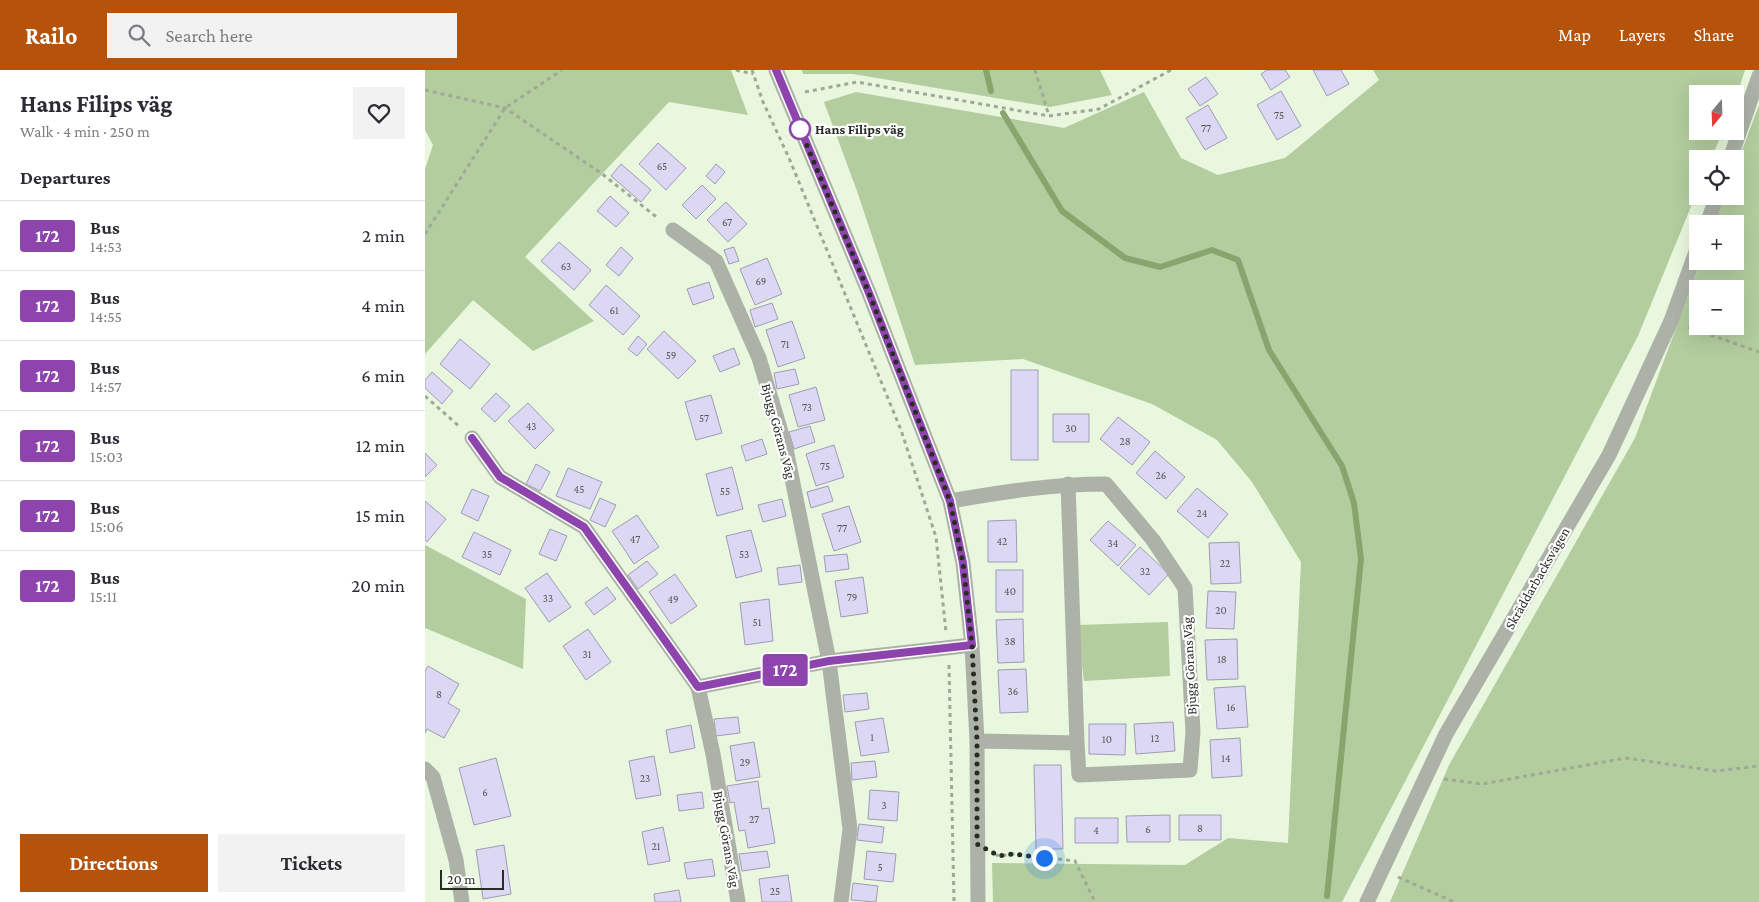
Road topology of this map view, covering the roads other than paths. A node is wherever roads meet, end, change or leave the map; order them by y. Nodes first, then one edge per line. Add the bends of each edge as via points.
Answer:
1 (776, 70) edge
2 (1759, 76) edge
3 (1733, 150) edge
4 (673, 230) road end
5 (1689, 270) edge
6 (472, 438) road end
7 (1068, 484) junction
8 (950, 501) junction
9 (972, 645) junction
10 (829, 661) junction
11 (698, 687) junction
12 (977, 741) junction
13 (1077, 743) junction
14 (425, 768) edge
15 (462, 902) edge
16 (738, 902) edge
17 (841, 902) edge
18 (978, 902) edge
19 (1367, 902) edge

1 - 8 street via 869,293
2 - 3 street
4 - 10 street, Bjugg Görans Väg via 717,261 759,358 786,449
5 - 19 street, Skräddarbacksvägen via 1671,321 1609,455 1446,734
6 - 11 street, Bjugg Görans Väg via 500,477 584,527
7 - 8 street, Bjugg Görans Väg
7 - 13 street, Bjugg Görans Väg
7 - 13 street, Bjugg Görans Väg via 1106,484 1153,540 1185,588 1193,732 1190,770 1079,774
8 - 9 street via 963,563
9 - 10 street
9 - 12 street
10 - 11 street
10 - 17 street, Bjugg Görans Väg via 850,829
11 - 16 street, Bjugg Görans Väg
12 - 13 street
12 - 18 street
14 - 15 street via 433,777 451,841

